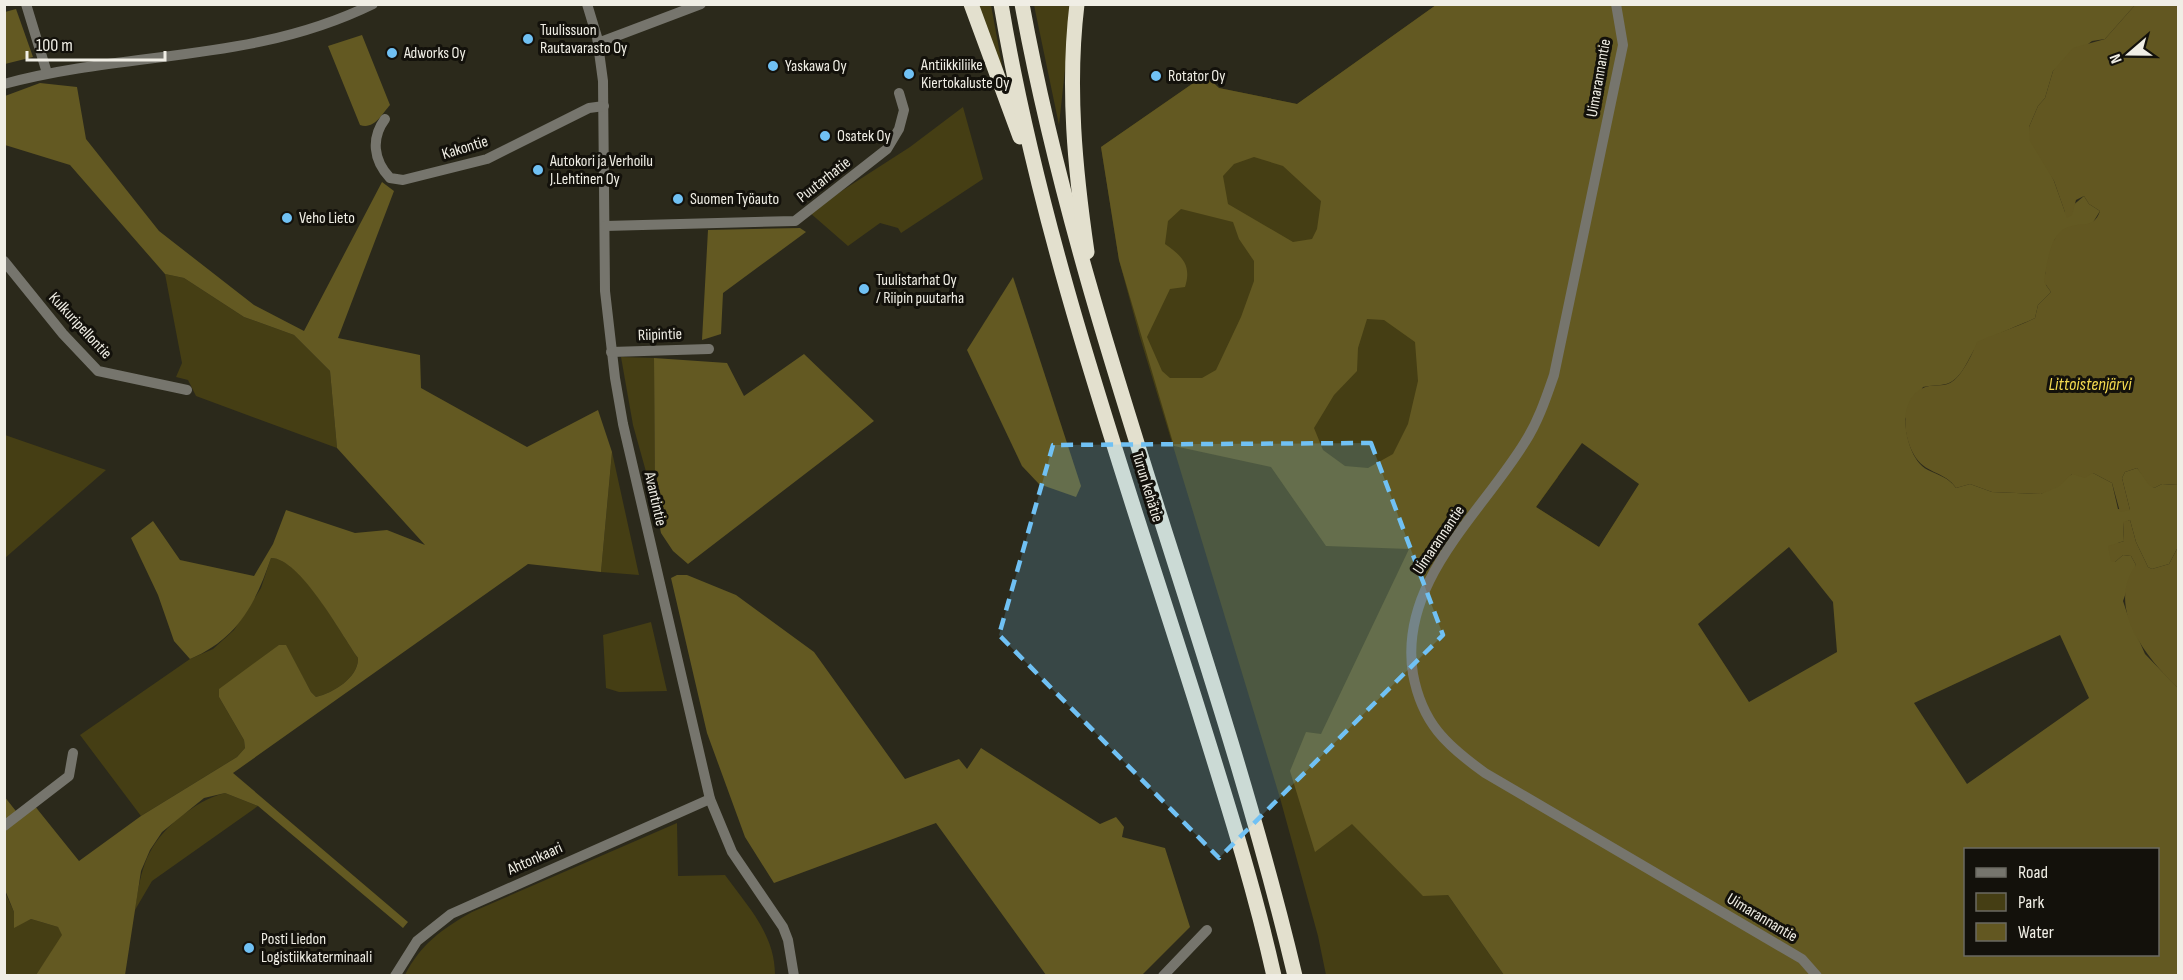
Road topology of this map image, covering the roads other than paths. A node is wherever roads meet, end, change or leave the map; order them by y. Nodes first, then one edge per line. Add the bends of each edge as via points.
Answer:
1 (26, 4) edge
2 (374, 4) edge
3 (587, 4) edge
4 (701, 4) edge
5 (970, 4) edge
6 (1001, 4) edge
7 (1022, 4) edge
8 (1077, 4) edge
9 (1616, 4) edge
10 (598, 43) junction
11 (47, 73) junction
12 (4, 84) edge
13 (899, 93) dead end
14 (604, 106) junction
15 (386, 119) dead end
16 (1043, 200) junction
17 (605, 226) junction
18 (4, 261) edge
19 (1095, 311) junction
20 (709, 349) dead end
21 (611, 352) junction
22 (187, 390) dead end
23 (73, 753) dead end
24 (710, 799) junction
25 (4, 826) edge
26 (1208, 930) dead end
27 (395, 975) edge
28 (794, 975) edge
29 (1163, 975) edge
30 (1274, 975) edge
31 (1295, 975) edge
32 (1817, 975) edge

1 - 11 street
2 - 11 street via 305,32 250,46
3 - 10 street, Avantintie
4 - 10 street
5 - 16 highway
6 - 16 highway, Turun kehätie
7 - 19 highway, Turun kehätie via 1044,112
8 - 19 highway via 1073,127
9 - 32 street, Uimarannantie via 1623,45 1554,375 1526,441 1430,577 1415,612 1409,650 1416,690 1429,722 1452,750 1485,774 1802,959
10 - 14 street, Avantintie
11 - 12 street
13 - 17 street, Puutarhatie via 904,110 899,129 887,149 795,221
14 - 15 street, Kakontie via 589,108 487,159 403,180 390,178 377,159 376,137
14 - 17 street, Avantintie
16 - 30 highway, Turun kehätie via 1234,826
17 - 21 street, Avantintie via 605,291
18 - 22 street, Kulkuripellontie via 98,371
19 - 31 highway, Turun kehätie via 1245,788
20 - 21 street, Riipintie
21 - 24 street, Avantintie via 622,424
23 - 25 street via 69,776
24 - 27 street, Ahtonkaari via 451,914 417,941
24 - 28 street, Avantintie via 732,852 783,927
26 - 29 street

